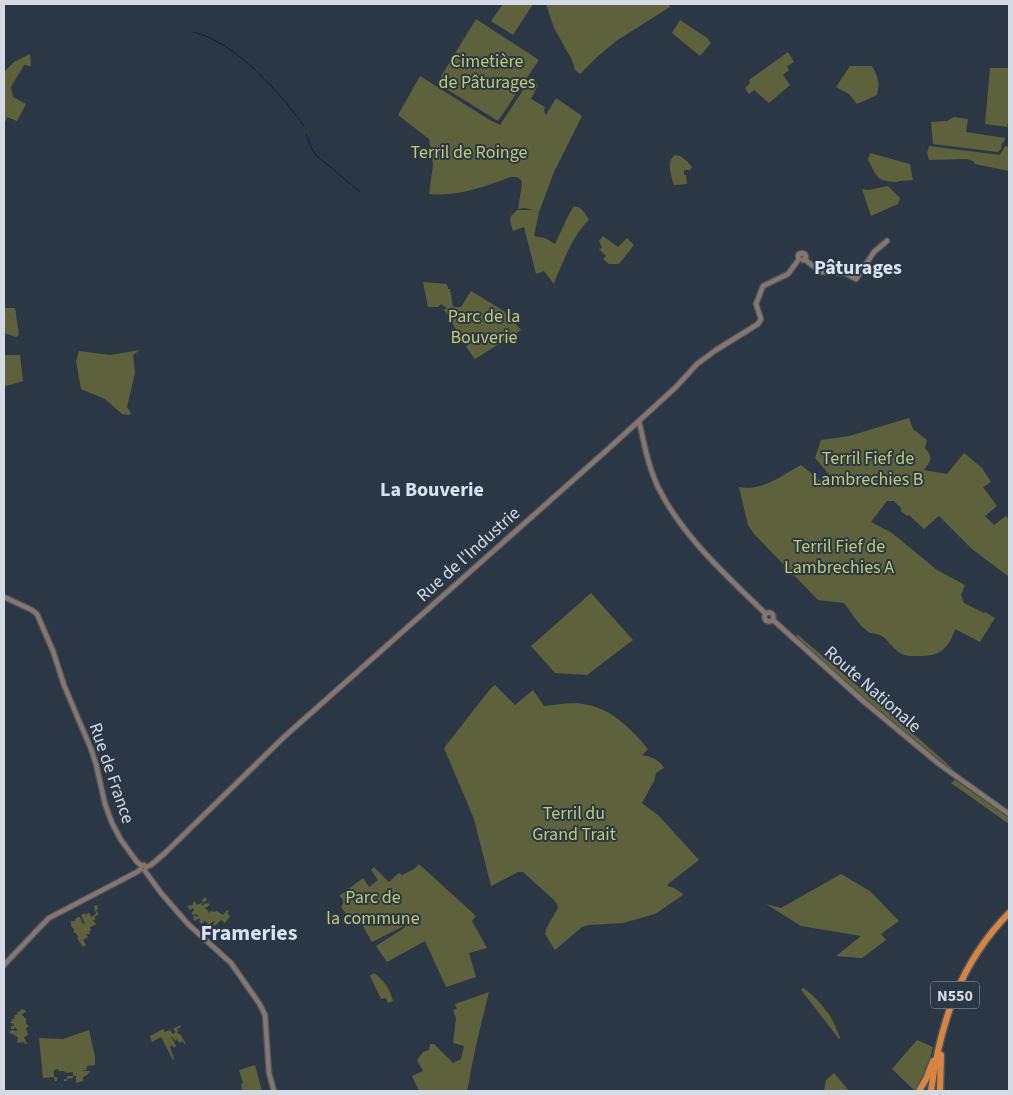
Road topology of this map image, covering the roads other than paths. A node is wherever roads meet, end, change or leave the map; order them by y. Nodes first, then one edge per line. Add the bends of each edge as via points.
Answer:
1 (885, 243) dead end
2 (639, 421) junction
3 (4, 597) edge
4 (1009, 814) edge
5 (143, 868) junction
6 (1009, 913) edge
7 (1009, 919) edge
8 (4, 965) edge
9 (939, 1044) junction
10 (941, 1055) junction
11 (274, 1091) edge
12 (919, 1091) edge
13 (931, 1091) edge
14 (935, 1091) edge
15 (940, 1091) edge

1 - 2 main road, Rue de l'Industrie via 874,252 856,279 846,273 821,271 802,259 785,276 764,286 756,304 761,317 758,324 697,364
2 - 4 main road, Route Nationale via 654,478 678,522 766,614 766,620 773,620 862,700 956,777
2 - 5 main road, Rue de l'Industrie via 284,737 165,853
3 - 5 main road, Rue de France via 37,614 94,756 112,822 121,840
5 - 8 main road, Rue de l'Industrie via 55,915
5 - 11 main road, Rue de France via 188,924 237,970 259,1003 264,1012 269,1073
6 - 9 highway, N550 via 987,939 964,976
7 - 10 highway, N550 via 991,939 965,980
9 - 12 highway
9 - 13 highway, N550
10 - 14 highway, N550
10 - 15 highway

